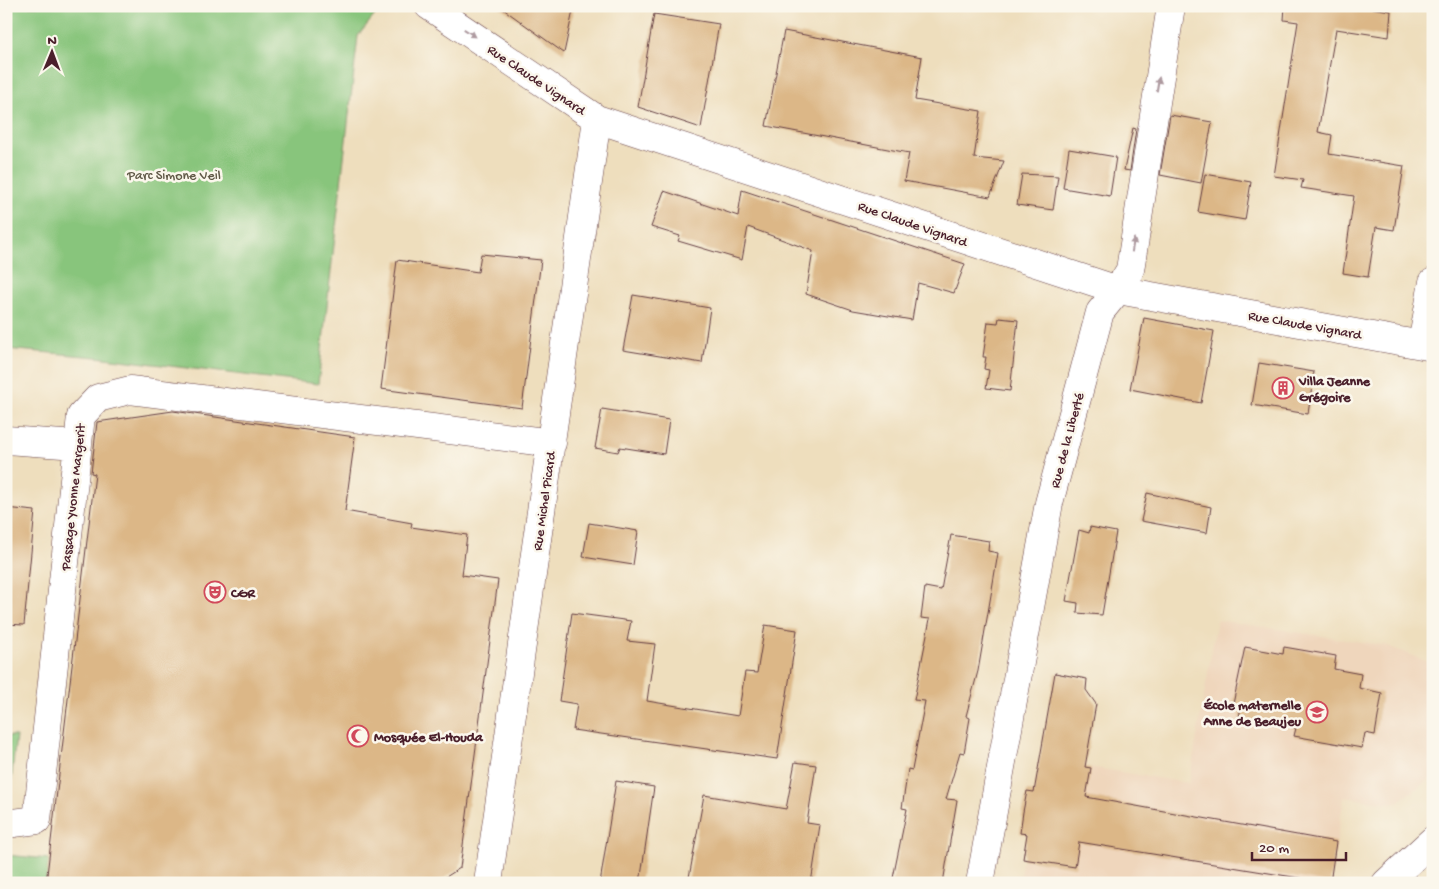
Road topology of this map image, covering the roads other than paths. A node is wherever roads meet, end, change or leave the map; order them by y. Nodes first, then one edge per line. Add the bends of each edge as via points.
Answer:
1 (430, 6) edge
2 (1170, 6) edge
3 (597, 119) junction
4 (1433, 282) edge
5 (1118, 290) junction
6 (1427, 346) edge
7 (6, 440) edge
8 (552, 443) junction
9 (77, 446) junction
10 (6, 824) edge
11 (1433, 840) edge
12 (488, 883) edge
13 (980, 883) edge
14 (1386, 883) edge

1 -> 3 street, Rue Claude Vignard
5 -> 2 street, Rue de la Liberté via 1130,270
3 - 5 street, Rue Claude Vignard
3 - 8 street, Rue Michel Picard
4 - 6 street
5 - 6 street, Rue Claude Vignard
5 - 13 street, Rue de la Liberté via 1100,312 1049,503
7 - 9 street
8 - 9 street, Passage Yvonne Margerit via 130,390 98,398 80,416
8 - 12 street, Rue Michel Picard
9 - 10 street, Passage Yvonne Margerit via 37,820
11 - 14 street

